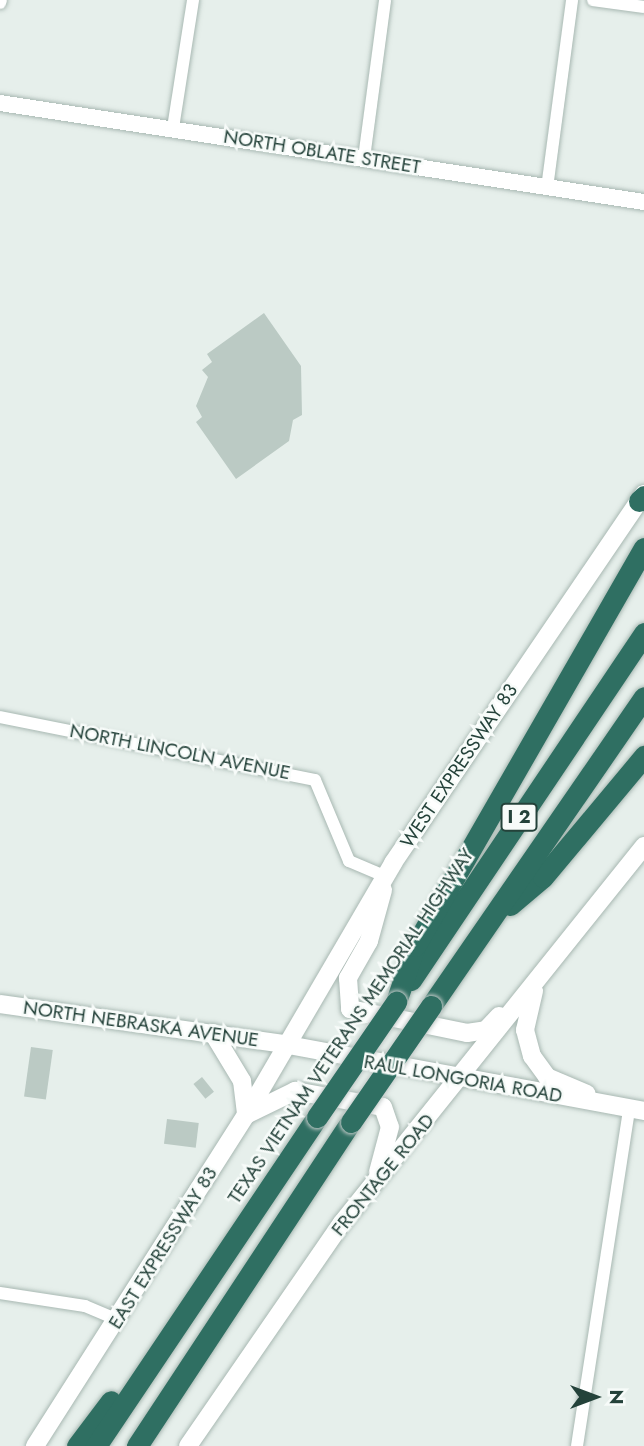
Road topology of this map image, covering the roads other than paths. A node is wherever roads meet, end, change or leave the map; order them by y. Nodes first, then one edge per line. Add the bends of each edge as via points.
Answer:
1 (193, 0) edge
2 (385, 0) edge
3 (572, 0) edge
4 (593, 0) edge
5 (644, 7) edge
6 (0, 103) edge
7 (173, 128) junction
8 (364, 158) junction
9 (547, 188) junction
10 (644, 202) edge
11 (642, 497) edge
12 (644, 548) edge
13 (644, 633) edge
14 (644, 697) edge
15 (0, 718) edge
16 (644, 756) edge
17 (644, 846) edge
18 (385, 876) junction
19 (489, 922) junction
20 (538, 981) junction
21 (396, 1002) junction
22 (0, 1004) edge
23 (213, 1033) junction
24 (283, 1044) junction
25 (461, 1080) junction
26 (630, 1109) edge
27 (246, 1115) junction
28 (373, 1185) junction
29 (263, 1197) junction
30 (0, 1293) edge
31 (222, 1319) junction
32 (118, 1320) junction
33 (35, 1446) edge
34 (77, 1446) edge
35 (96, 1446) edge
36 (137, 1446) edge
37 (149, 1446) edge
38 (188, 1446) edge
39 (577, 1446) edge

1 - 7 street
2 - 8 street
3 - 9 street
4 - 5 street
6 - 7 street, NORTH OBLATE STREET
7 - 8 street, NORTH OBLATE STREET
8 - 9 street, NORTH OBLATE STREET
9 - 10 street, NORTH OBLATE STREET
11 - 18 main road, WEST EXPRESSWAY 83
12 - 21 highway via 421,934
13 - 21 highway, TEXAS VIETNAM VETERANS MEMORIAL HIGHWAY / I 2
14 - 19 highway, I 2
15 - 18 street, NORTH LINCOLN AVENUE via 237,760 315,780 349,861
16 - 19 highway via 543,877
17 - 20 main road, FRONTAGE ROAD
18 - 20 main road via 369,941 348,978 345,994 354,1013 474,1033 486,1030
18 - 24 main road, WEST EXPRESSWAY 83
19 - 31 highway, I 2, bridge
20 - 25 main road, FRONTAGE ROAD
20 - 26 main road via 525,1030 532,1056 547,1077
21 - 29 highway, TEXAS VIETNAM VETERANS MEMORIAL HIGHWAY / I 2, bridge
22 - 23 main road, NORTH NEBRASKA AVENUE
23 - 24 main road, NORTH NEBRASKA AVENUE
23 - 27 main road via 242,1081
24 - 25 main road, RAUL LONGORIA ROAD
24 - 27 main road, EAST EXPRESSWAY 83
25 - 26 main road, RAUL LONGORIA ROAD
25 - 28 main road, FRONTAGE ROAD
26 - 39 street
27 - 28 main road via 295,1091 385,1108 386,1151
27 - 32 main road, EAST EXPRESSWAY 83
28 - 38 main road, FRONTAGE ROAD
29 - 34 highway
29 - 35 highway, TEXAS VIETNAM VETERANS MEMORIAL HIGHWAY / I 2
30 - 32 street via 85,1306
31 - 36 highway, I 2
31 - 37 highway
32 - 33 main road, EAST EXPRESSWAY 83

